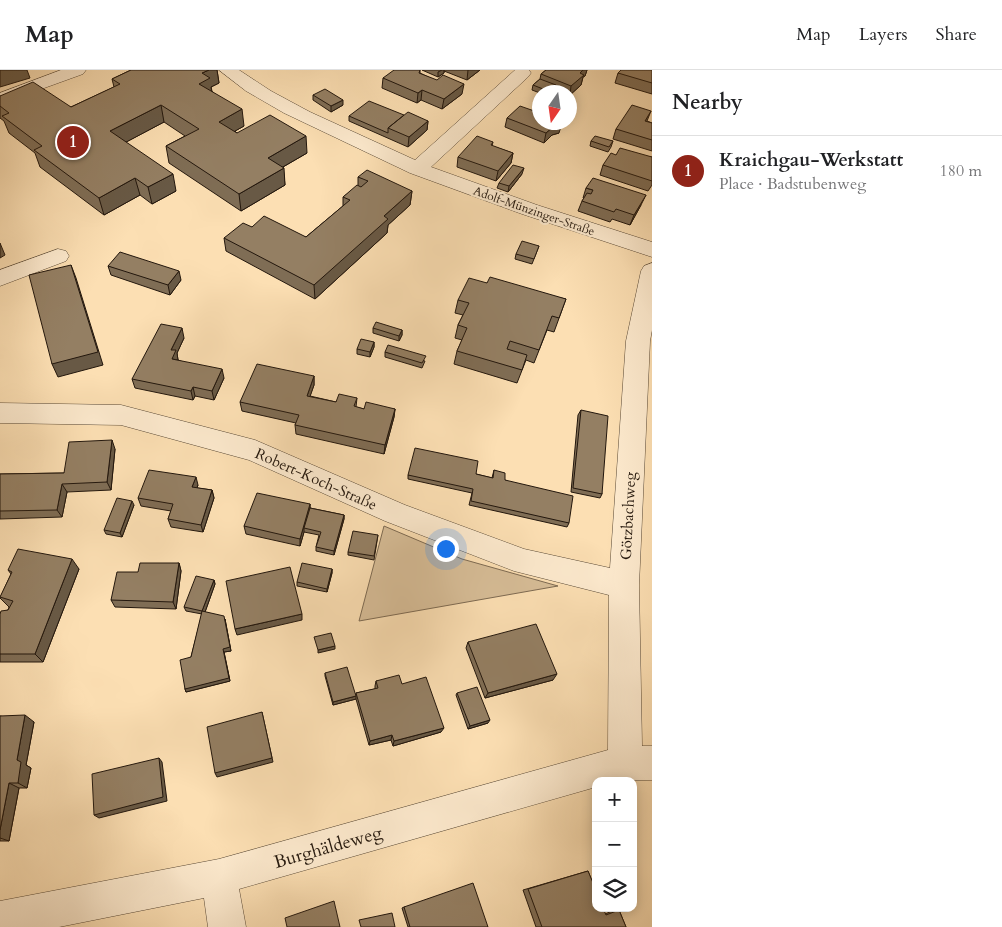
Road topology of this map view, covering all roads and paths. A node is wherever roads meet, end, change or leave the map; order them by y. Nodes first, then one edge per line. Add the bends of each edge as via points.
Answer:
1 (77, 70) edge
2 (228, 70) edge
3 (522, 73) dead end
4 (0, 99) edge
5 (417, 169) junction
6 (652, 250) edge
7 (58, 256) dead end
8 (652, 271) edge
9 (0, 278) edge
10 (0, 413) edge
11 (624, 585) junction
12 (638, 762) edge
13 (219, 877) junction
14 (0, 920) edge
15 (227, 927) edge

1 - 4 street
2 - 5 street, Adolf-Münzinger-Straße via 305,116
3 - 5 street
5 - 6 street, Adolf-Münzinger-Straße via 515,206
7 - 9 street
8 - 11 street, Götzbachweg via 638,341
10 - 11 street, Robert-Koch-Straße via 121,416 254,451 395,513 524,562
11 - 12 street, Götzbachweg
12 - 13 street, Burghäldeweg
13 - 14 street, Burghäldeweg
13 - 15 street

